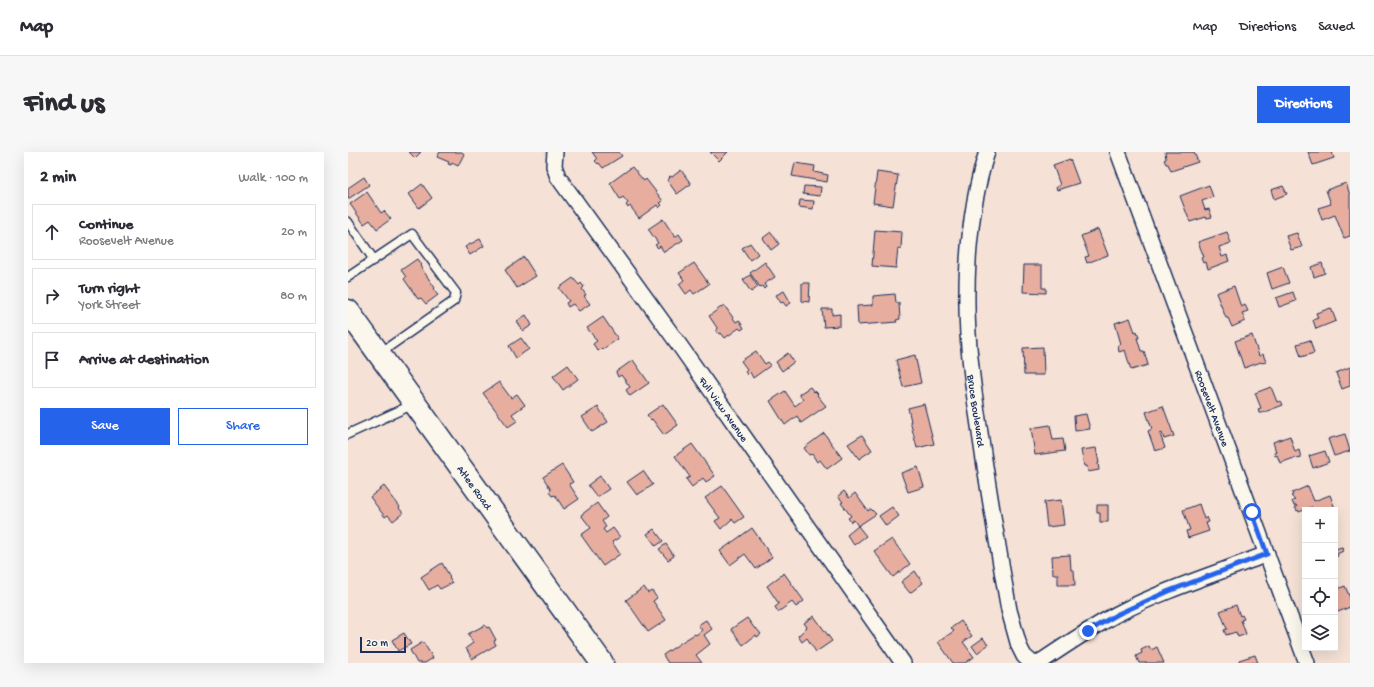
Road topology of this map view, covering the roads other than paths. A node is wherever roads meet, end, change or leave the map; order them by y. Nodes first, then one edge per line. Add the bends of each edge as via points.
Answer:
1 (555, 152) edge
2 (987, 152) edge
3 (1118, 152) edge
4 (348, 222) edge
5 (374, 260) junction
6 (348, 277) edge
7 (348, 311) edge
8 (379, 354) junction
9 (414, 404) junction
10 (348, 434) edge
11 (1267, 554) junction
12 (602, 663) edge
13 (903, 663) edge
14 (1032, 663) edge
15 (1039, 663) edge
16 (1307, 663) edge

1 - 13 street, Full View Avenue via 554,166 558,177
2 - 14 street, Bruce Boulevard via 976,196 969,247 968,321 971,366 1009,610 1019,646 1024,656
3 - 11 street, Roosevelt Avenue
4 - 5 lane
5 - 6 lane
5 - 8 lane via 412,234 456,293 454,301
7 - 8 main road, Atlee Road
8 - 9 main road, Atlee Road
9 - 10 lane
9 - 12 main road, Atlee Road
11 - 15 street via 1169,591 1118,614
11 - 16 street, Roosevelt Avenue

